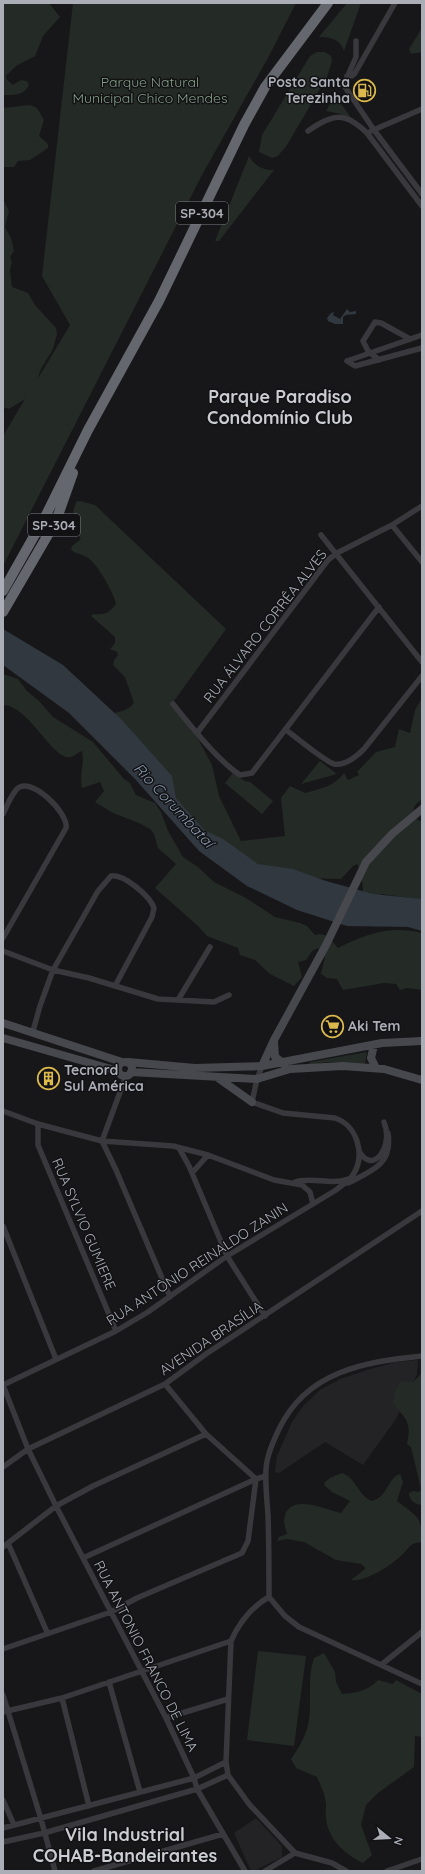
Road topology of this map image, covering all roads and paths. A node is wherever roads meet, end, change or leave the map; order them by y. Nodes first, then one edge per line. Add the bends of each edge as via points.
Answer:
1 (328, 3) edge
2 (394, 3) edge
3 (356, 41) dead end
4 (347, 76) junction
5 (422, 109) edge
6 (374, 130) junction
7 (308, 131) dead end
8 (367, 133) junction
9 (422, 181) edge
10 (415, 185) junction
11 (422, 194) edge
12 (422, 206) edge
13 (422, 335) edge
14 (410, 339) junction
15 (422, 348) edge
16 (369, 352) junction
17 (379, 360) junction
18 (88, 430) junction
19 (422, 506) edge
20 (392, 525) junction
21 (321, 535) dead end
22 (337, 553) junction
23 (422, 562) edge
24 (3, 591) edge
25 (379, 607) junction
26 (3, 612) edge
27 (422, 662) edge
28 (422, 676) edge
29 (173, 704) dead end
30 (286, 730) junction
31 (197, 733) junction
32 (422, 809) edge
33 (3, 814) edge
34 (3, 938) edge
35 (210, 947) dead end
36 (3, 951) edge
37 (53, 970) junction
38 (116, 986) junction
39 (229, 995) dead end
40 (178, 1000) junction
41 (3, 1023) edge
42 (33, 1031) junction
43 (3, 1038) edge
44 (274, 1040) junction
45 (422, 1041) edge
46 (374, 1045) junction
47 (125, 1062) junction
48 (280, 1062) junction
49 (262, 1066) junction
50 (376, 1068) junction
51 (302, 1069) junction
52 (118, 1071) junction
53 (129, 1074) junction
54 (217, 1078) junction
55 (257, 1079) junction
56 (422, 1080) edge
57 (252, 1102) junction
58 (3, 1112) edge
59 (384, 1122) dead end
60 (38, 1124) junction
61 (388, 1133) junction
62 (102, 1141) junction
63 (179, 1148) junction
64 (359, 1151) junction
65 (208, 1155) junction
66 (192, 1174) junction
67 (352, 1177) junction
68 (295, 1182) junction
69 (336, 1190) junction
70 (312, 1204) junction
71 (422, 1211) edge
72 (3, 1226) edge
73 (227, 1256) junction
74 (170, 1296) junction
75 (265, 1316) junction
76 (116, 1332) junction
77 (422, 1356) edge
78 (56, 1359) junction
79 (165, 1384) junction
80 (3, 1385) edge
81 (206, 1434) junction
82 (28, 1449) junction
83 (3, 1467) edge
84 (266, 1476) junction
85 (256, 1479) junction
86 (56, 1506) junction
87 (8, 1543) junction
88 (3, 1547) edge
89 (83, 1558) junction
90 (269, 1597) junction
91 (111, 1612) junction
92 (47, 1632) junction
93 (422, 1632) edge
94 (231, 1641) junction
95 (3, 1649) edge
96 (381, 1665) junction
97 (141, 1672) junction
98 (109, 1682) junction
99 (422, 1684) edge
100 (3, 1695) edge
101 (62, 1698) junction
102 (228, 1699) junction
103 (6, 1711) edge
104 (166, 1718) junction
105 (226, 1762) junction
106 (228, 1775) junction
107 (194, 1778) junction
108 (197, 1789) junction
109 (140, 1792) junction
110 (3, 1800) edge
111 (89, 1806) junction
112 (41, 1819) junction
113 (14, 1825) junction
114 (3, 1828) edge
115 (44, 1833) junction
116 (223, 1834) junction
117 (3, 1842) edge
118 (295, 1853) junction
119 (422, 1859) edge
120 (54, 1871) edge
121 (94, 1871) edge
122 (245, 1871) edge
123 (265, 1871) edge
124 (346, 1871) edge
125 (387, 1871) edge

1 - 18 highway, SP-304 via 265,87 247,118 160,301
2 - 4 street via 355,73
3 - 4 street via 356,57
4 - 6 street via 345,88
5 - 6 street
6 - 8 street
6 - 10 street
7 - 8 street via 324,120 335,117 350,120
8 - 12 street
9 - 10 street
10 - 11 street
13 - 14 street
14 - 16 street
14 - 16 street via 375,322 363,341
15 - 17 street
16 - 17 street
16 - 17 street via 347,361 355,366
18 - 24 highway, SP-304 via 46,515
18 - 26 highway, SP-304 via 56,521
19 - 20 street, RUA ÁLVARO CORRÊA ALVES
20 - 22 street, RUA ÁLVARO CORRÊA ALVES
20 - 23 street
21 - 22 street
22 - 25 street
22 - 31 street, RUA ÁLVARO CORRÊA ALVES via 328,560
25 - 27 street
25 - 30 street
28 - 30 street via 359,755 345,763 334,764
29 - 31 street
30 - 31 street via 254,771 243,776 229,766
32 - 44 street via 378,847 366,862 326,946
33 - 34 street via 17,788 26,785 48,798 63,814 67,823
35 - 40 street
36 - 37 street
37 - 38 street
37 - 38 street via 98,891 111,876 116,875 149,898 154,908 152,917
37 - 42 street
38 - 40 street via 158,999
39 - 40 street via 214,1002
41 - 42 street
42 - 47 street
43 - 52 street
44 - 48 street via 275,1057
44 - 49 street
45 - 46 street
46 - 48 street
46 - 50 street via 371,1058
47 - 49 street via 195,1068
47 - 52 street via 119,1065
47 - 53 street via 132,1067
48 - 49 street
48 - 51 street
49 - 55 street
50 - 51 street via 343,1066
50 - 56 street
51 - 55 street via 279,1071
52 - 53 street via 121,1075
53 - 54 street
53 - 62 street
54 - 55 street
54 - 57 street
55 - 57 street
57 - 64 street via 283,1113 327,1116 340,1120 352,1129
58 - 60 street
59 - 61 street, RUA ANTÔNIO REINALDO ZANIN
60 - 62 street
60 - 76 street, RUA SYLVIO GUMIERE via 38,1145
61 - 64 street via 386,1147 379,1158 368,1160
61 - 69 street, RUA ANTÔNIO REINALDO ZANIN via 389,1150 380,1165
62 - 63 street
62 - 74 street
63 - 65 street
63 - 66 street
64 - 67 street
65 - 66 street
65 - 68 street via 274,1180
66 - 73 street
67 - 68 street via 331,1182
67 - 69 street, RUA ANTÔNIO REINALDO ZANIN
68 - 70 street via 308,1189
69 - 70 street, RUA ANTÔNIO REINALDO ZANIN
70 - 73 street, RUA ANTÔNIO REINALDO ZANIN
71 - 75 street, AVENIDA BRASÍLIA
72 - 78 street
73 - 74 street, RUA ANTÔNIO REINALDO ZANIN
73 - 75 street
74 - 76 street, RUA ANTÔNIO REINALDO ZANIN
75 - 79 street, AVENIDA BRASÍLIA
76 - 78 street, RUA ANTÔNIO REINALDO ZANIN
77 - 84 street via 376,1361 357,1366 308,1390 283,1422 267,1462
78 - 80 street, RUA ANTÔNIO REINALDO ZANIN
79 - 81 street
79 - 82 street, AVENIDA BRASÍLIA
80 - 82 street, RUA ANTONIO FRANCO DE LIMA
81 - 85 street
81 - 86 street via 93,1486
82 - 83 street, AVENIDA BRASÍLIA
82 - 86 street, RUA ANTONIO FRANCO DE LIMA
84 - 85 street
84 - 90 street
85 - 89 street
85 - 91 street via 248,1541 242,1553 137,1598
86 - 87 street
86 - 89 street, RUA ANTONIO FRANCO DE LIMA
87 - 88 street
87 - 92 street
89 - 91 street, RUA ANTONIO FRANCO DE LIMA
90 - 94 street via 249,1611
90 - 96 street via 285,1616 299,1627
91 - 92 street
91 - 97 street, RUA ANTONIO FRANCO DE LIMA
92 - 95 street
93 - 96 street
94 - 97 street
94 - 102 street
96 - 99 street
97 - 98 street
97 - 104 street, RUA ANTONIO FRANCO DE LIMA
98 - 101 street
98 - 109 street
100 - 103 street
101 - 103 street
101 - 111 street
102 - 104 street
102 - 105 street
103 - 112 street
104 - 107 street, RUA ANTONIO FRANCO DE LIMA
105 - 106 street
105 - 107 street
106 - 108 street
106 - 118 street via 249,1804
107 - 108 street, RUA ANTONIO FRANCO DE LIMA
107 - 109 street
108 - 115 street
108 - 116 street, RUA ANTONIO FRANCO DE LIMA
109 - 111 street
110 - 113 street
111 - 112 street
112 - 113 street
112 - 115 street
113 - 114 street
115 - 117 street
115 - 120 street
116 - 121 street
116 - 122 street, RUA ANTONIO FRANCO DE LIMA
118 - 123 street
118 - 124 street via 332,1863
119 - 125 street

